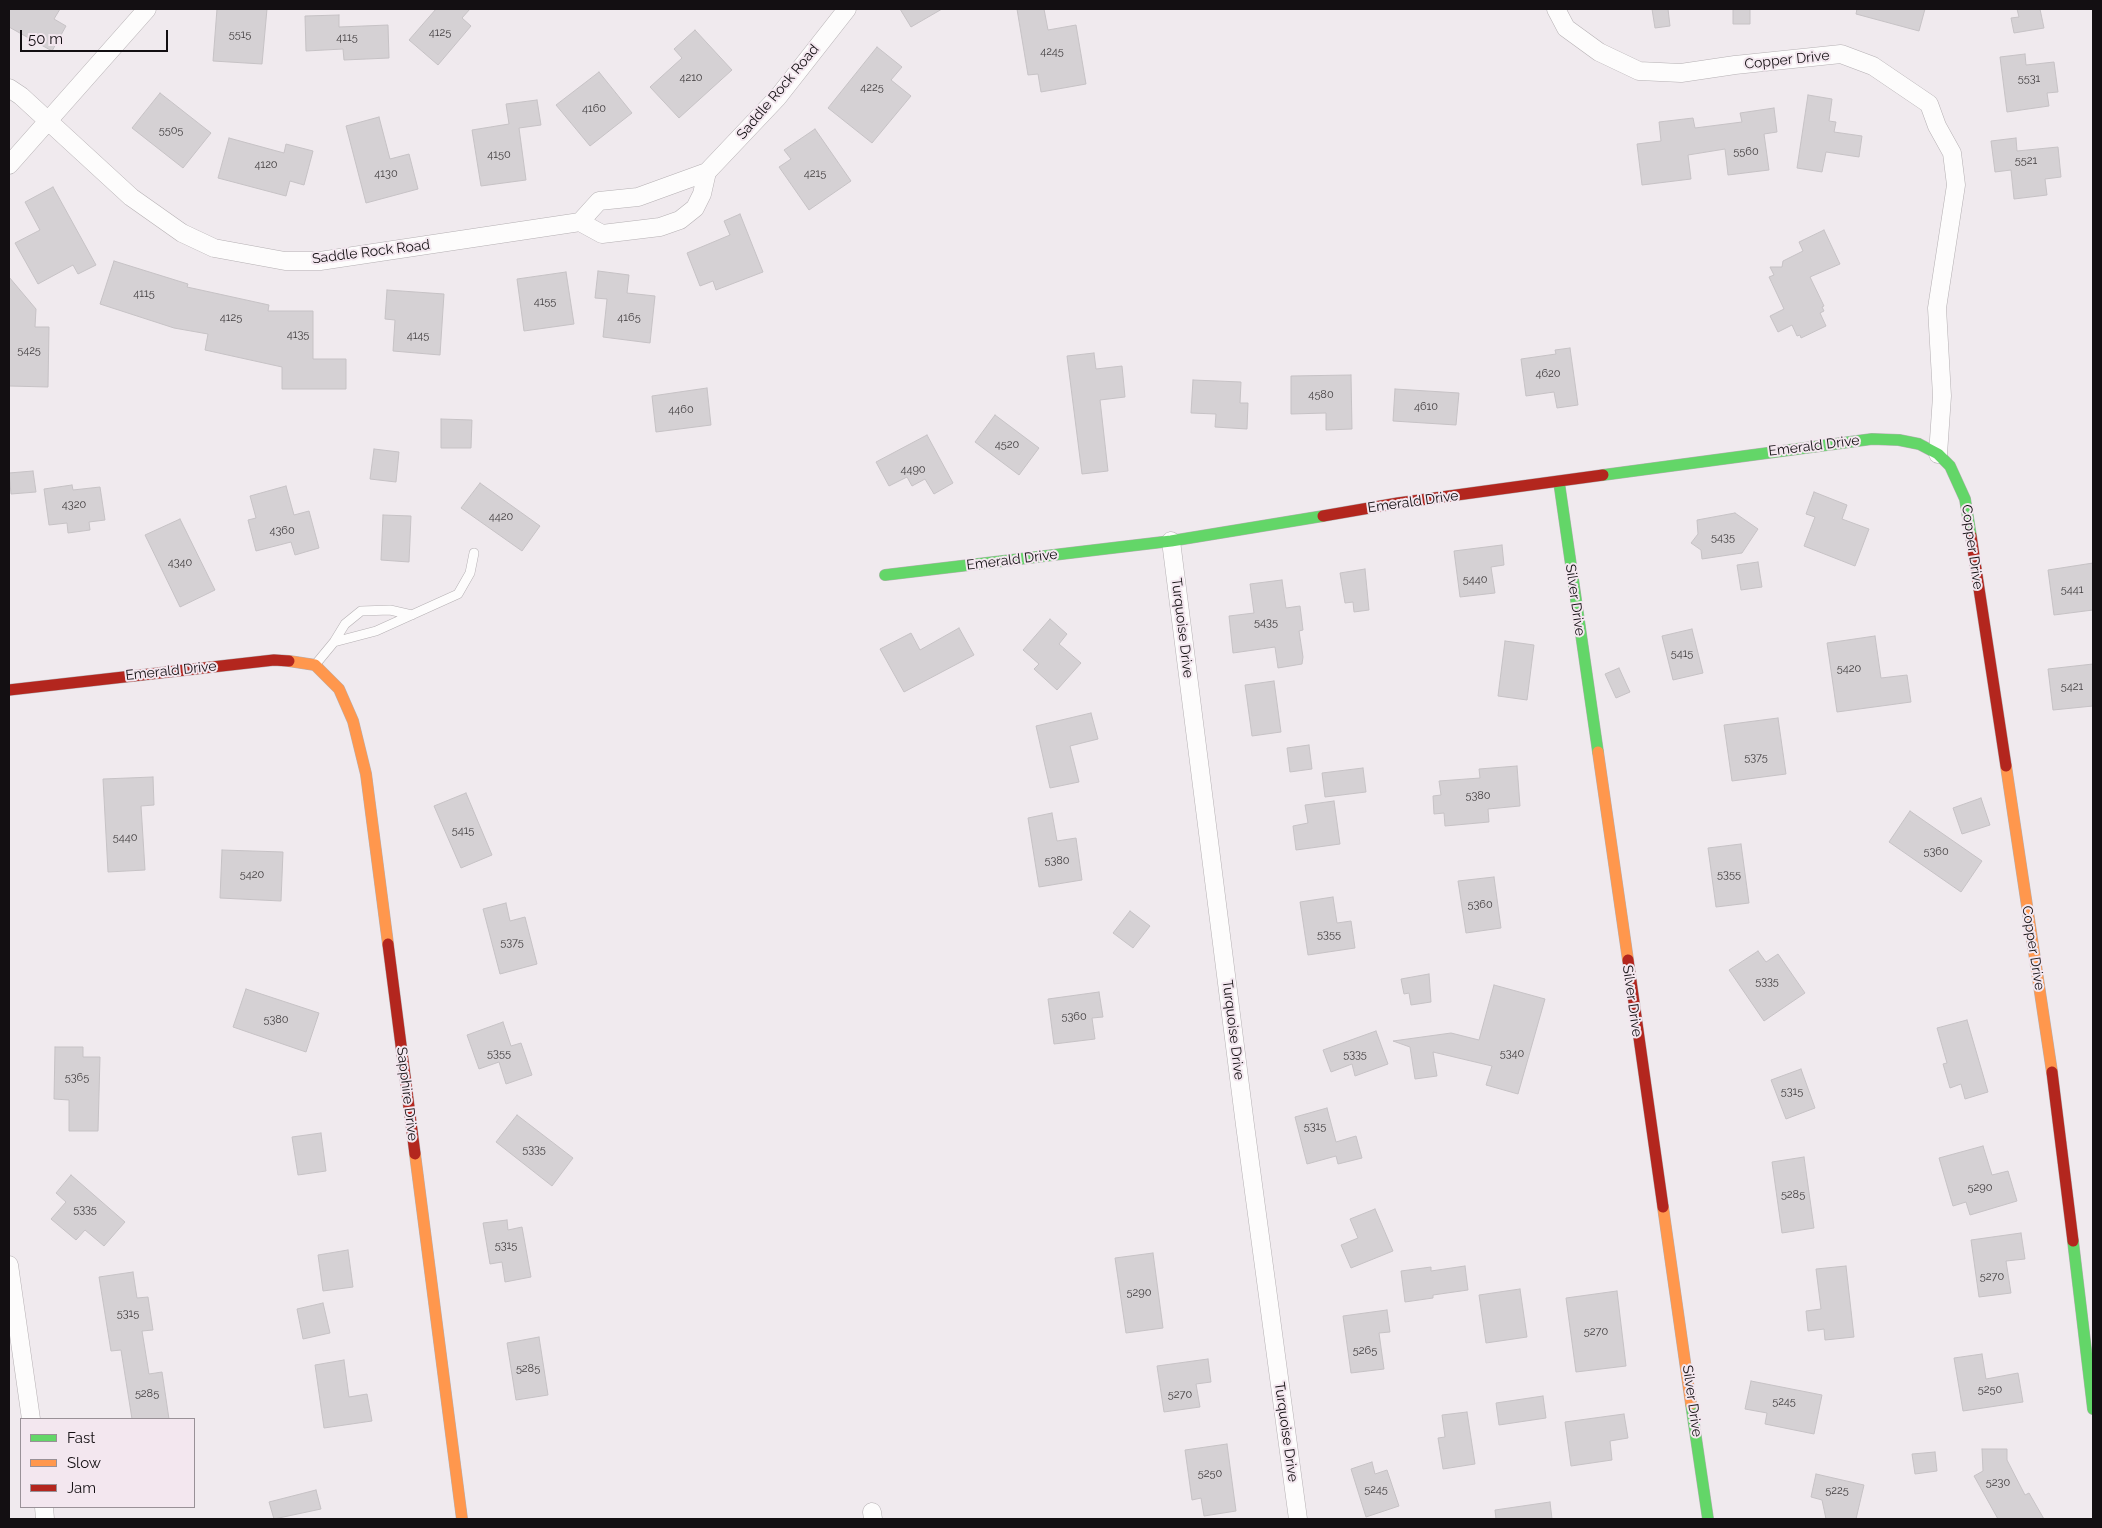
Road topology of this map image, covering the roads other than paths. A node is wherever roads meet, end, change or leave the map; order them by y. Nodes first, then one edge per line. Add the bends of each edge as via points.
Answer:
1 (147, 9) edge
2 (847, 9) edge
3 (1556, 9) edge
4 (9, 88) edge
5 (46, 120) junction
6 (9, 165) edge
7 (707, 172) junction
8 (580, 222) junction
9 (1938, 454) junction
10 (1558, 482) junction
11 (1171, 541) junction
12 (474, 553) dead end
13 (885, 575) dead end
14 (412, 615) junction
15 (334, 642) junction
16 (315, 665) junction
17 (329, 676) joint
18 (9, 690) edge
19 (9, 1265) edge
20 (2093, 1409) edge
21 (31, 1418) edge
22 (462, 1519) edge
23 (1298, 1519) edge
24 (1708, 1519) edge

1 - 5 street
2 - 7 street, Saddle Rock Road via 778,97
3 - 9 street, Copper Drive via 1566,28 1598,52 1639,71 1681,73 1841,54 1873,66 1929,104 1952,153 1956,185 1937,308 1942,396
4 - 5 street, Saddle Rock Road
5 - 6 street
5 - 8 street, Saddle Rock Road via 157,218 182,234 214,248 250,256 320,261
7 - 8 street, Saddle Rock Road via 638,197 599,201
7 - 8 street, Saddle Rock Road via 695,208 680,220 660,227 602,234
9 - 10 street, Emerald Drive via 1909,442 1872,439
9 - 20 street, Copper Drive via 1950,466 1965,499 2057,1103
10 - 11 street, Emerald Drive via 1398,503
10 - 24 street, Silver Drive
11 - 13 street, Emerald Drive
11 - 23 street, Turquoise Drive
12 - 14 lane via 470,574 458,594
14 - 15 lane via 376,631
14 - 15 lane via 390,610 361,611 345,624
15 - 16 lane
16 - 17 street, Emerald Drive
16 - 18 street, Emerald Drive via 274,660
17 - 22 street, Sapphire Drive via 347,704 366,774
19 - 21 street

